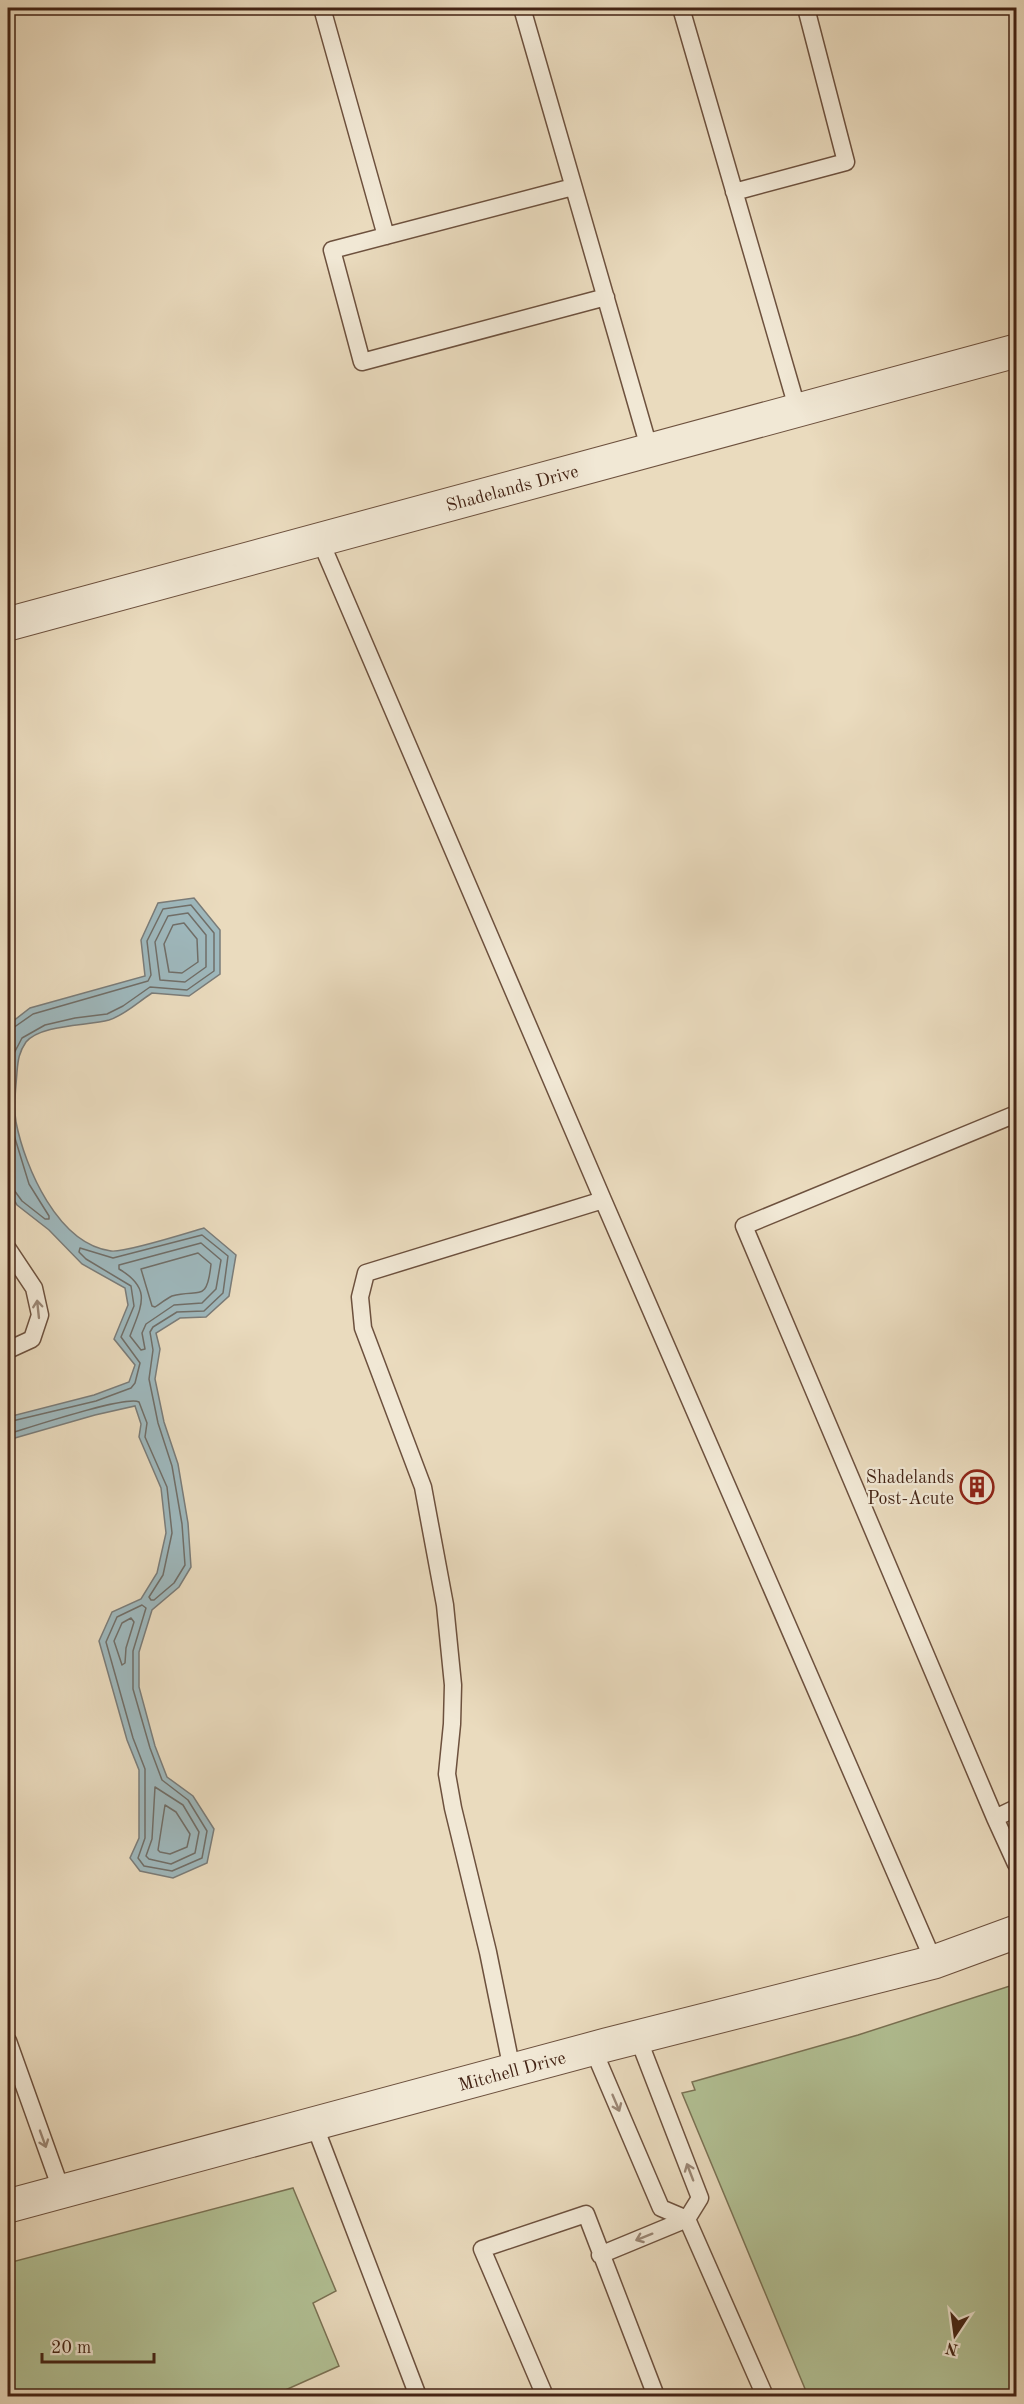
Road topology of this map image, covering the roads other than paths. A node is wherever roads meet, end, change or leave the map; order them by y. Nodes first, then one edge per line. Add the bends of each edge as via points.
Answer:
1 (322, 8) edge
2 (522, 8) edge
3 (681, 8) edge
4 (806, 8) edge
5 (573, 187) junction
6 (734, 192) junction
7 (386, 236) junction
8 (606, 297) junction
9 (1017, 351) edge
10 (798, 411) junction
11 (650, 451) junction
12 (320, 540) junction
13 (8, 624) edge
14 (1017, 1114) edge
15 (603, 1200) junction
16 (8, 1249) edge
17 (8, 1350) edge
18 (1017, 1808) edge
19 (995, 1818) junction
20 (1017, 1864) edge
21 (1017, 1932) edge
22 (934, 1962) junction
23 (638, 2038) junction
24 (8, 2041) edge
25 (593, 2049) junction
26 (513, 2070) junction
27 (314, 2124) junction
28 (62, 2192) junction
29 (8, 2206) edge
30 (687, 2219) junction
31 (600, 2255) junction
32 (418, 2397) edge
33 (545, 2397) edge
34 (656, 2397) edge
35 (765, 2397) edge

1 - 7 lane
2 - 5 lane
3 - 6 lane
4 - 6 lane via 846,162
5 - 7 lane
5 - 8 lane
6 - 10 lane
7 - 8 lane via 332,250 362,362
8 - 11 lane
9 - 10 street, Shadelands Drive
10 - 11 street, Shadelands Drive
11 - 12 street, Shadelands Drive
12 - 13 street, Shadelands Drive
12 - 15 lane
14 - 19 lane via 744,1226
15 - 22 lane
15 - 26 lane via 366,1272 360,1297 363,1328 423,1487 445,1605 453,1685 447,1774
17 -> 16 lane via 32,1339 40,1315 34,1288
18 - 19 lane
19 - 20 lane
21 - 22 street, Mitchell Drive
22 - 23 street, Mitchell Drive
23 - 25 street, Mitchell Drive
30 -> 23 lane via 700,2198
24 -> 28 lane
25 - 26 street, Mitchell Drive
25 -> 30 lane via 661,2208
26 - 27 street, Mitchell Drive
27 - 28 street, Mitchell Drive
27 - 32 lane
28 - 29 street, Mitchell Drive
30 -> 31 lane
30 - 35 lane
31 - 33 lane via 586,2214 482,2248
31 - 34 lane

